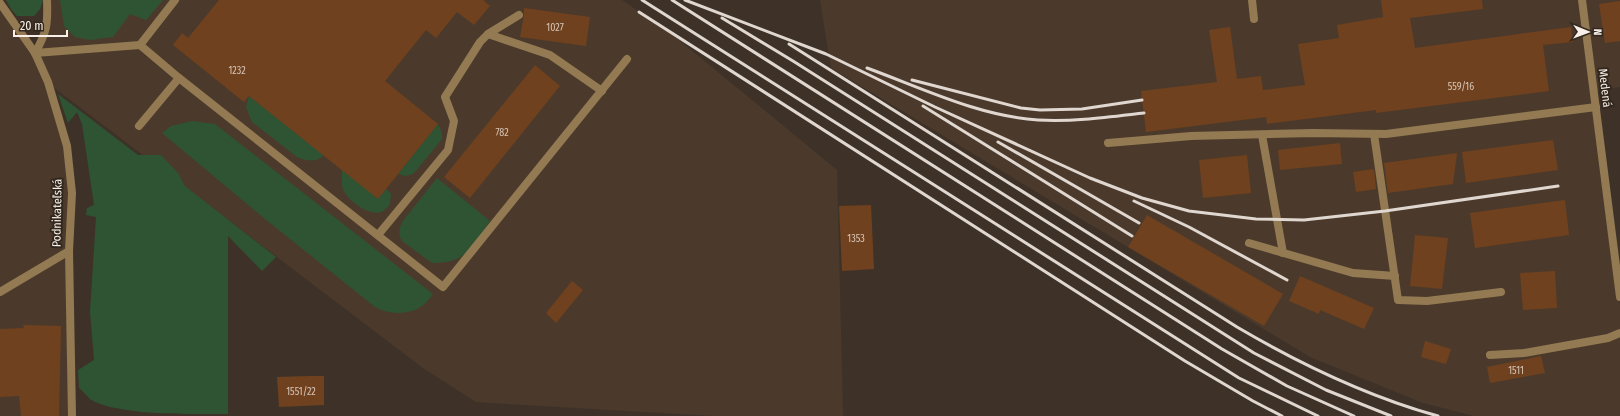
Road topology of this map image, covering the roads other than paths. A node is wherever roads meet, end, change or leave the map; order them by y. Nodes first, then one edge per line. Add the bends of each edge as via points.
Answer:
1 (47, 0) edge
2 (175, 0) edge
3 (1252, 0) edge
4 (1582, 0) edge
5 (0, 3) edge
6 (519, 15) dead end
7 (1254, 19) dead end
8 (488, 34) junction
9 (140, 45) junction
10 (35, 53) junction
11 (628, 58) dead end
12 (179, 78) junction
13 (602, 91) junction
14 (1596, 107) junction
15 (139, 126) dead end
16 (1374, 134) junction
17 (1262, 135) junction
18 (1108, 143) dead end
19 (378, 235) junction
20 (1248, 242) dead end
21 (69, 251) junction
22 (1283, 253) junction
23 (1395, 276) junction
24 (0, 292) edge
25 (1501, 292) dead end
26 (1620, 298) edge
27 (1620, 333) edge
28 (1490, 355) dead end
29 (72, 416) edge

1 - 10 street via 47,27
2 - 9 street
3 - 7 street
4 - 14 street, Medená
5 - 10 street, Podnikateľská
6 - 8 street
8 - 13 street via 550,55
8 - 19 street via 480,42 445,97 454,121 448,150
9 - 10 street
9 - 12 street
10 - 21 street, Podnikateľská via 48,82 67,146 72,194
11 - 13 street
12 - 15 street
12 - 19 street
13 - 19 street via 443,287
14 - 16 street
14 - 26 street, Medená
16 - 17 street
16 - 23 street
17 - 18 street via 1191,136
17 - 22 street
20 - 22 street
21 - 24 street
21 - 29 street, Podnikateľská
22 - 23 street via 1353,273
23 - 25 street via 1398,300 1427,301
27 - 28 street via 1608,338 1524,353

